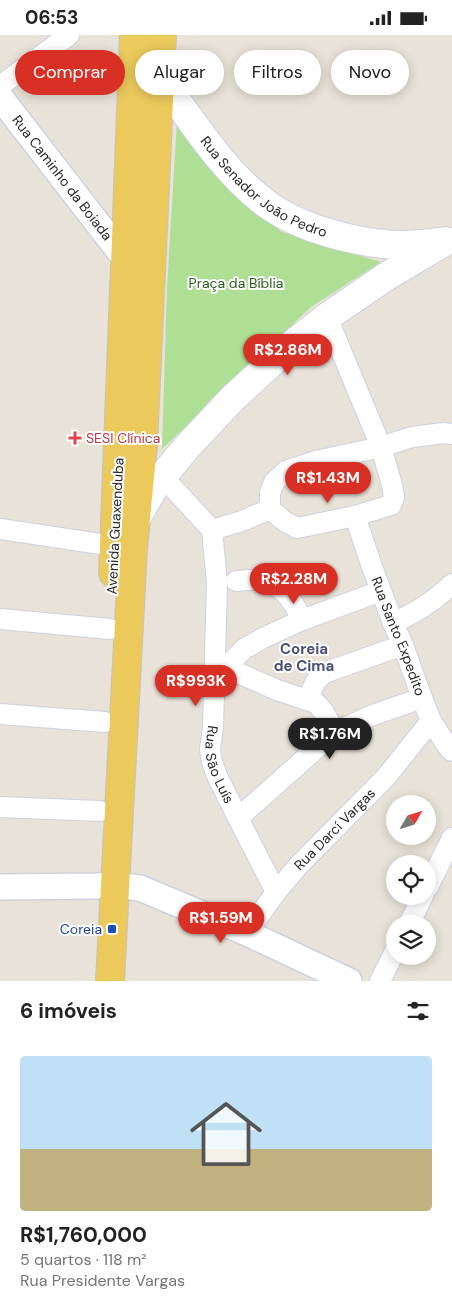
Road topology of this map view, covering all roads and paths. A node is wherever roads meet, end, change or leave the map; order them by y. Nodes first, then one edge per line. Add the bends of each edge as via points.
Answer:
1 (69, 35) edge
2 (162, 35) edge
3 (137, 36) edge
4 (145, 50) edge
5 (161, 50) edge
6 (0, 86) edge
7 (159, 95) edge
8 (174, 95) edge
9 (0, 97) edge
10 (449, 240) edge
11 (126, 260) junction
12 (327, 317) junction
13 (452, 434) edge
14 (143, 445) junction
15 (380, 447) junction
16 (162, 476) junction
17 (270, 509) junction
18 (355, 516) junction
19 (136, 519) junction
20 (0, 529) edge
21 (212, 531) junction
22 (124, 547) junction
23 (236, 581) dead end
24 (452, 584) edge
25 (381, 591) junction
26 (0, 619) edge
27 (302, 620) junction
28 (393, 623) junction
29 (110, 629) junction
30 (403, 645) junction
31 (422, 698) junction
32 (307, 699) junction
33 (0, 714) edge
34 (431, 721) junction
35 (105, 722) junction
36 (335, 732) junction
37 (452, 751) edge
38 (0, 807) edge
39 (100, 811) junction
40 (238, 818) junction
41 (452, 838) edge
42 (436, 871) edge
43 (105, 885) junction
44 (0, 887) edge
45 (276, 892) junction
46 (248, 933) junction
47 (388, 965) edge
48 (90, 981) edge
49 (110, 981) edge
50 (349, 981) edge
51 (380, 981) edge

1 - 6 street
2 - 5 main road, Avenida Guaxenduba
3 - 4 main road, Rua Senador João Pedro
3 - 11 main road, Avenida Guaxenduba
7 - 14 main road, Avenida Guaxenduba
8 - 10 main road, Rua Senador João Pedro via 232,172 265,202 290,218 326,233 361,242 422,245
9 - 11 street, Rua Caminho da Boiada
10 - 12 main road, Rua Senador João Pedro via 387,276
11 - 14 main road via 136,268 144,284 137,415
11 - 22 main road, Avenida Guaxenduba
12 - 15 street
12 - 16 main road, Rua Senador João Pedro via 232,399
13 - 15 street via 412,437
14 - 19 main road, Avenida Guaxenduba
15 - 17 street via 286,471 274,482
15 - 18 street via 394,497 391,505
16 - 19 main road, Rua Senador João Pedro
16 - 21 street
17 - 18 street via 297,528
17 - 21 street
18 - 25 street, Rua Santo Expedito
19 - 22 main road, Avenida Guaxenduba
20 - 22 street
21 - 40 street, Rua São Luís via 217,583 210,749 215,770
22 - 29 main road, Avenida Guaxenduba
22 - 43 main road, Avenida Guaxenduba
23 - 27 street via 255,579 277,587 287,594
24 - 28 street via 438,598
25 - 27 street
25 - 28 street, Rua Santo Expedito
26 - 29 street
27 - 32 street via 244,649 234,666 277,690
28 - 30 street, Rua Santo Expedito
29 - 35 main road, Avenida Guaxenduba
30 - 31 street, Rua Santo Expedito
30 - 32 street via 324,673
31 - 34 street, Rua Santo Expedito
31 - 36 street
32 - 36 street via 323,711
33 - 35 street
34 - 37 street, Rua Santo Expedito
34 - 45 street, Rua Darcí Vargas via 386,777
35 - 39 main road, Avenida Guaxenduba
36 - 40 street
38 - 39 street
39 - 43 main road, Avenida Guaxenduba
40 - 45 street, Rua São Luís
41 - 42 street
43 - 44 street
43 - 46 street via 140,889
43 - 48 main road, Avenida Guaxenduba
43 - 49 main road, Avenida Guaxenduba
45 - 46 street
46 - 50 street
47 - 51 street

